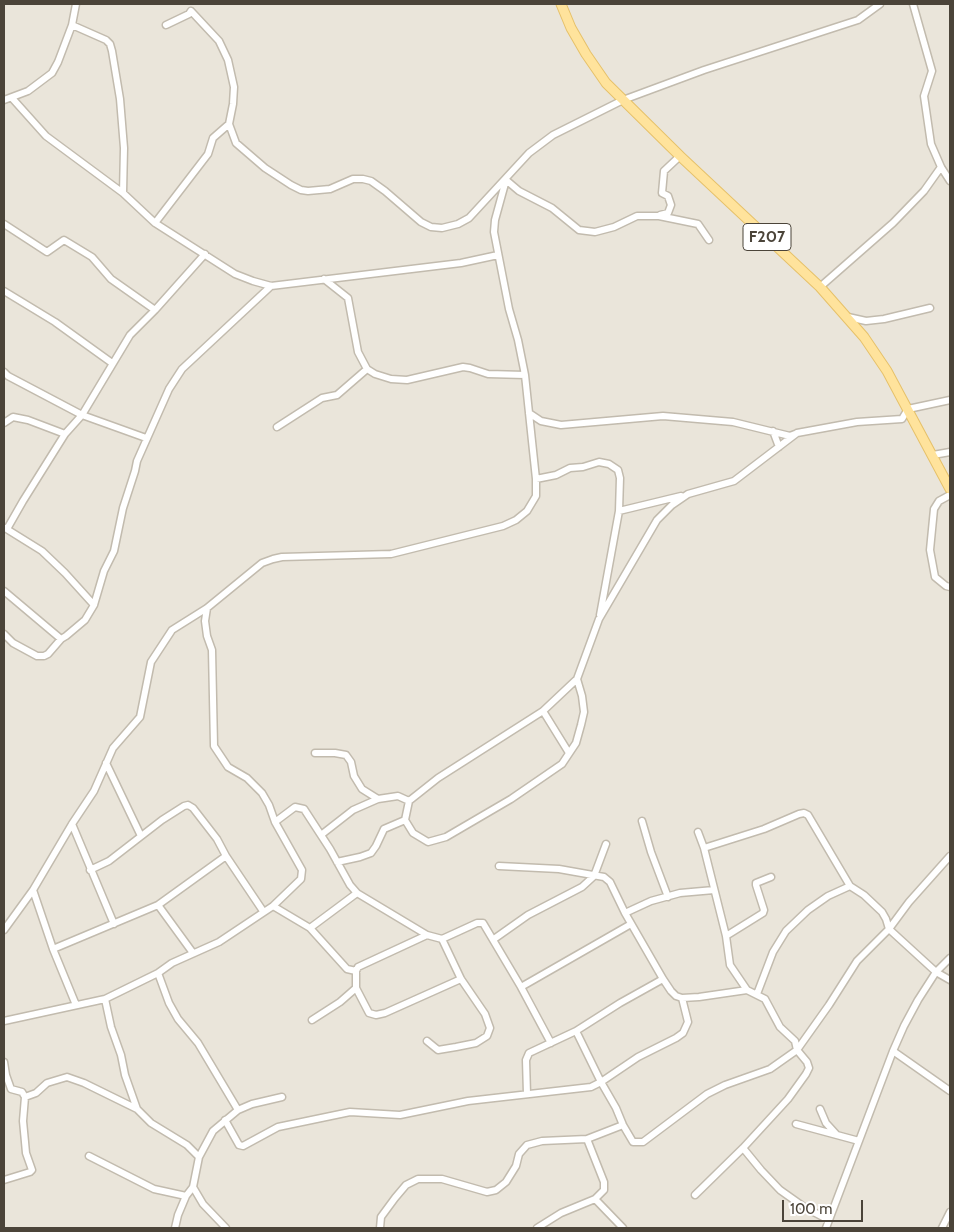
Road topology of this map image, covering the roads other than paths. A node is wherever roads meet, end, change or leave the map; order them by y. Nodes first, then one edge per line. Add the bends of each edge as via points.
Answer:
1 (76, 4) edge
2 (561, 4) edge
3 (880, 4) edge
4 (913, 4) edge
5 (190, 7) edge
6 (72, 24) junction
7 (166, 25) dead end
8 (12, 98) junction
9 (4, 100) edge
10 (623, 100) junction
11 (229, 124) junction
12 (680, 156) junction
13 (941, 167) junction
14 (506, 180) junction
15 (950, 181) edge
16 (123, 193) junction
17 (659, 216) junction
18 (155, 223) junction
19 (4, 224) edge
20 (709, 240) dead end
21 (205, 254) junction
22 (498, 255) junction
23 (324, 279) junction
24 (271, 286) junction
25 (820, 287) junction
26 (4, 291) edge
27 (930, 308) dead end
28 (155, 310) junction
29 (848, 317) junction
30 (112, 363) junction
31 (367, 369) junction
32 (4, 372) edge
33 (525, 374) junction
34 (950, 400) edge
35 (908, 409) junction
36 (529, 413) junction
37 (82, 415) junction
38 (4, 423) edge
39 (277, 427) dead end
40 (773, 431) junction
41 (797, 433) junction
42 (66, 434) junction
43 (146, 438) junction
44 (779, 447) junction
45 (950, 452) edge
46 (932, 455) junction
47 (536, 479) junction
48 (950, 488) edge
49 (688, 494) junction
50 (950, 495) edge
51 (620, 510) junction
52 (5, 528) edge
53 (950, 588) edge
54 (4, 591) edge
55 (94, 605) junction
56 (207, 608) junction
57 (599, 619) junction
58 (4, 634) edge
59 (61, 639) junction
60 (577, 679) junction
61 (543, 711) junction
62 (315, 753) dead end
63 (569, 754) junction
64 (106, 762) junction
65 (378, 799) junction
66 (409, 801) junction
67 (405, 820) junction
68 (642, 821) dead end
69 (275, 822) junction
70 (72, 824) junction
71 (698, 832) dead end
72 (321, 835) junction
73 (141, 836) junction
74 (606, 844) dead end
75 (704, 848) junction
76 (226, 856) junction
77 (950, 856) edge
78 (337, 862) junction
79 (499, 866) dead end
80 (90, 870) junction
81 (594, 876) junction
82 (771, 877) dead end
83 (850, 886) junction
84 (33, 890) junction
85 (714, 890) junction
86 (358, 893) junction
87 (668, 897) junction
88 (158, 905) junction
89 (273, 906) junction
90 (263, 911) junction
91 (625, 913) junction
92 (114, 924) junction
93 (631, 924) junction
94 (310, 928) junction
95 (889, 929) junction
96 (4, 930) edge
97 (427, 935) junction
98 (726, 936) junction
99 (442, 939) junction
100 (494, 939) junction
101 (53, 949) junction
102 (193, 952) junction
103 (950, 958) edge
104 (356, 971) junction
105 (936, 972) junction
106 (158, 974) junction
107 (663, 978) junction
108 (461, 979) junction
109 (950, 980) edge
110 (521, 987) junction
111 (356, 988) junction
112 (747, 990) junction
113 (757, 994) junction
114 (682, 998) junction
115 (105, 999) junction
116 (76, 1005) junction
117 (312, 1020) dead end
118 (4, 1021) edge
119 (576, 1031) junction
120 (427, 1041) dead end
121 (551, 1043) junction
122 (797, 1050) junction
123 (893, 1051) junction
124 (4, 1062) edge
125 (601, 1082) junction
126 (950, 1091) edge
127 (527, 1094) junction
128 (25, 1097) junction
129 (282, 1097) dead end
130 (137, 1109) junction
131 (820, 1109) dead end
132 (238, 1110) junction
133 (226, 1120) junction
134 (796, 1124) dead end
135 (622, 1126) junction
136 (837, 1135) junction
137 (587, 1139) junction
138 (859, 1141) junction
139 (743, 1148) junction
140 (89, 1156) dead end
141 (199, 1157) junction
142 (4, 1180) edge
143 (193, 1187) junction
144 (696, 1195) dead end
145 (186, 1196) junction
146 (595, 1199) junction
147 (950, 1212) edge
148 (830, 1220) junction
149 (176, 1228) edge
150 (226, 1228) edge
151 (380, 1228) edge
152 (538, 1228) edge
153 (623, 1228) edge
154 (826, 1228) edge
155 (942, 1228) edge

1 - 6 street
2 - 10 main road, F207 via 586,54 606,83
3 - 10 street via 858,20
4 - 13 street via 932,71 924,96 926,120 931,144
5 - 7 street via 189,14
5 - 11 street via 219,41 228,60 234,87
6 - 8 street via 52,73 28,91
6 - 16 street via 110,44 120,99
8 - 9 street
8 - 16 street via 46,136
10 - 12 main road, F207
10 - 14 street via 554,135 530,153
11 - 14 street via 236,143 242,149 296,188 319,191 353,180 371,181 431,227 450,227 469,218
11 - 18 street via 213,138 208,154
12 - 17 street via 664,171 662,193 668,196 671,205 668,213
12 - 25 main road, F207
13 - 15 street
13 - 25 street via 924,191 893,223
14 - 17 street via 519,191 552,208 579,230 595,232 637,216
14 - 22 street via 495,220
16 - 18 street
17 - 20 street via 698,224
18 - 21 street
19 - 28 street via 47,252 64,240 92,257 111,278
21 - 24 street via 235,274
21 - 28 street
22 - 23 street via 461,263
22 - 33 street
23 - 24 street
23 - 31 street via 348,298 358,352
24 - 43 street via 182,369
25 - 29 main road, F207
26 - 30 street
27 - 29 street via 866,321
28 - 30 street via 130,335
29 - 35 main road, F207 via 887,371
30 - 37 street
31 - 33 street via 391,379 407,380 463,367 488,374
31 - 39 street via 336,395 322,398
32 - 37 street
33 - 36 street
34 - 35 street
35 - 41 street via 902,419 857,422
35 - 46 main road, F207
36 - 40 street via 561,425 663,416 733,422
36 - 47 street
37 - 42 street
37 - 43 street
38 - 42 street via 13,417
40 - 41 street via 790,436
40 - 44 street
41 - 44 street
42 - 52 street
43 - 55 street via 122,508 114,551
44 - 49 street via 734,481
45 - 46 street
46 - 48 main road, F207
47 - 51 street via 599,462 610,464 618,470 620,478
47 - 56 street via 536,496 527,511 503,526 391,554 272,559 262,563
49 - 51 street
49 - 57 street via 657,520
50 - 53 street via 934,509 930,550 935,577
51 - 57 street
52 - 55 street via 42,551
54 - 59 street
55 - 59 street via 85,620
56 - 64 street via 172,630 151,662 140,717 113,748
56 - 69 street via 206,636 212,650 214,746 228,767 247,778 262,793
57 - 60 street
58 - 59 street via 37,656 48,654
60 - 61 street
60 - 63 street via 584,712 576,742
61 - 63 street
61 - 66 street via 438,778
62 - 65 street via 346,755 362,789
63 - 67 street via 562,764 511,799 446,837 428,842 413,833
64 - 70 street via 94,791
64 - 73 street
65 - 66 street via 398,796
65 - 72 street via 353,810
66 - 67 street
67 - 78 street via 384,829 371,853
68 - 87 street
69 - 72 street via 295,807 300,807
69 - 89 street via 303,875
70 - 80 street
70 - 84 street
71 - 75 street
72 - 78 street
73 - 76 street via 188,805 217,839
73 - 80 street via 109,861
74 - 81 street
75 - 83 street via 804,813
75 - 85 street
76 - 88 street
76 - 90 street
77 - 95 street
78 - 86 street via 350,886
79 - 81 street via 559,869
80 - 92 street
81 - 91 street via 610,882
81 - 100 street via 582,887 528,916
82 - 98 street via 756,883 763,913
83 - 95 street via 882,912
83 - 113 street via 808,910 786,931 773,952
84 - 96 street
84 - 101 street
85 - 87 street
85 - 98 street
86 - 94 street
86 - 97 street
87 - 91 street
88 - 92 street
88 - 102 street
89 - 90 street
89 - 94 street
90 - 102 street via 220,942
91 - 93 street
92 - 101 street
93 - 107 street
93 - 110 street
94 - 104 street via 347,969
95 - 105 street
95 - 122 street via 857,961
97 - 99 street
97 - 104 street via 358,967
98 - 112 street via 730,965
99 - 100 street via 483,923
99 - 108 street
100 - 110 street
101 - 116 street
102 - 106 street
103 - 105 street
104 - 111 street
105 - 109 street
105 - 123 street
106 - 115 street
106 - 132 street via 178,1019 198,1043
107 - 114 street via 670,991
107 - 119 street
108 - 111 street via 376,1015 369,1013
108 - 120 street via 485,1014 490,1028 487,1036 476,1042 438,1050
110 - 121 street
111 - 117 street
112 - 113 street
112 - 114 street
113 - 122 street via 765,999
114 - 125 street via 688,1022 683,1033
115 - 116 street
115 - 130 street via 110,1027
116 - 118 street
119 - 121 street
119 - 125 street
121 - 127 street via 527,1056
122 - 135 street via 770,1069 708,1094 643,1142 633,1142
122 - 139 street via 807,1062 806,1074 788,1099
123 - 126 street
123 - 138 street
124 - 128 street via 11,1089 22,1092
125 - 127 street via 577,1090
125 - 135 street
127 - 133 street via 468,1101 400,1115 350,1112 278,1127 243,1146 239,1145
128 - 130 street via 36,1093 47,1083 67,1077
128 - 142 street via 24,1142 32,1170
129 - 132 street
130 - 141 street via 151,1123 188,1145
131 - 136 street via 826,1124
132 - 133 street
133 - 141 street via 213,1132
134 - 136 street
135 - 137 street
136 - 138 street
137 - 146 street via 604,1182 604,1190
137 - 151 street via 527,1145 519,1154 506,1182 496,1190 487,1192 442,1179 418,1179 406,1185 395,1198 381,1218
138 - 148 street
139 - 144 street
139 - 148 street via 780,1190
140 - 145 street via 154,1189
141 - 143 street
143 - 145 street
143 - 150 street via 203,1204
145 - 149 street
146 - 152 street
146 - 153 street
147 - 155 street
148 - 154 street

